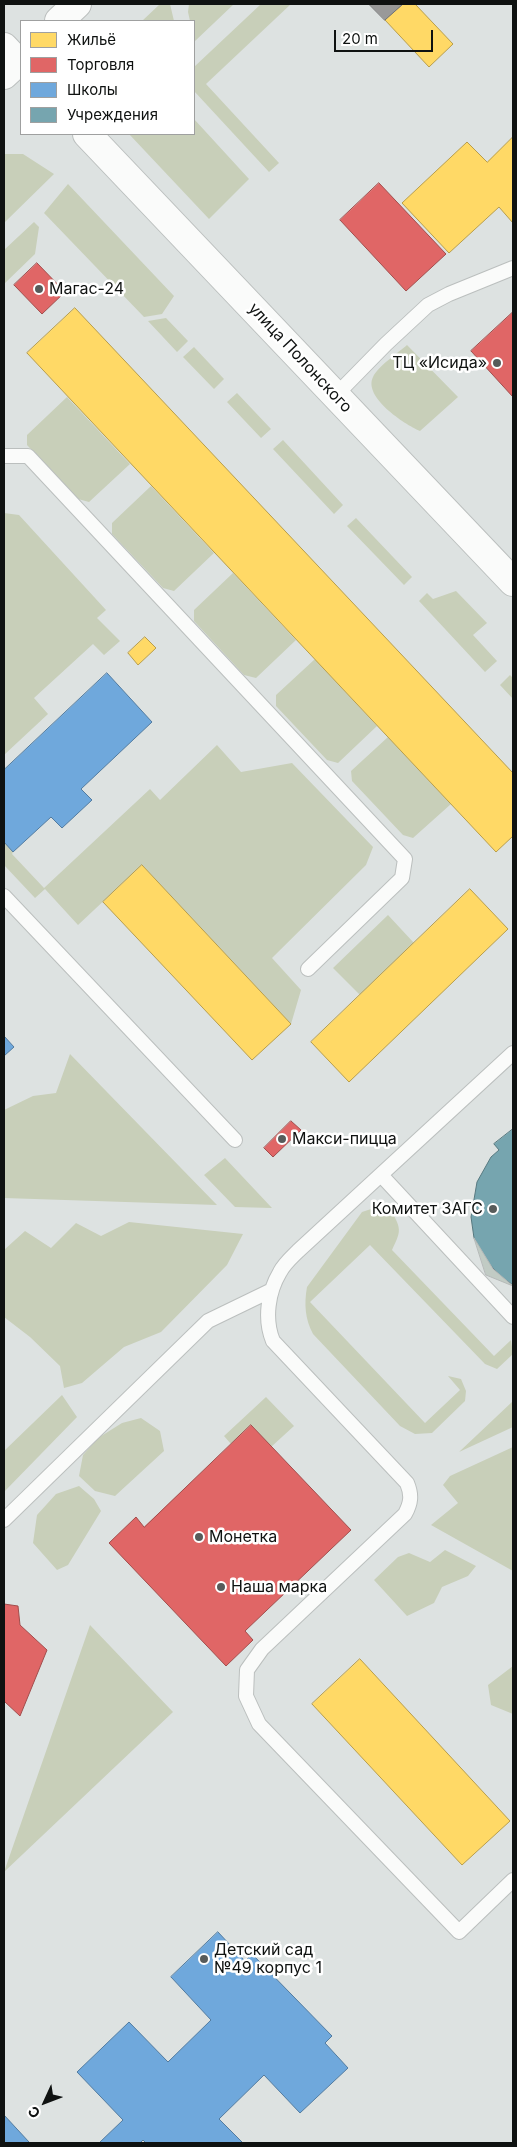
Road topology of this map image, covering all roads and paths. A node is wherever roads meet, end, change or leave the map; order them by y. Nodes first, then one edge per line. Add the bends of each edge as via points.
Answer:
1 (77, 4) edge
2 (60, 20) edge
3 (88, 135) edge
4 (513, 268) edge
5 (336, 395) junction
6 (4, 456) edge
7 (513, 582) edge
8 (4, 896) edge
9 (308, 969) dead end
10 (513, 1053) edge
11 (235, 1140) dead end
12 (381, 1175) junction
13 (272, 1290) junction
14 (513, 1316) edge
15 (4, 1520) edge
16 (513, 1880) edge

1 - 2 main road
3 - 5 main road, улица Полонского
4 - 5 lane via 428,305
5 - 7 main road, улица Полонского
6 - 9 lane via 28,456 405,859 402,878
8 - 11 lane
10 - 12 lane
12 - 13 lane via 298,1251 280,1270
12 - 14 lane
13 - 15 lane via 208,1321
13 - 16 lane via 268,1313 273,1341 407,1483 411,1498 406,1514 262,1649 247,1670 246,1696 259,1724 458,1932

